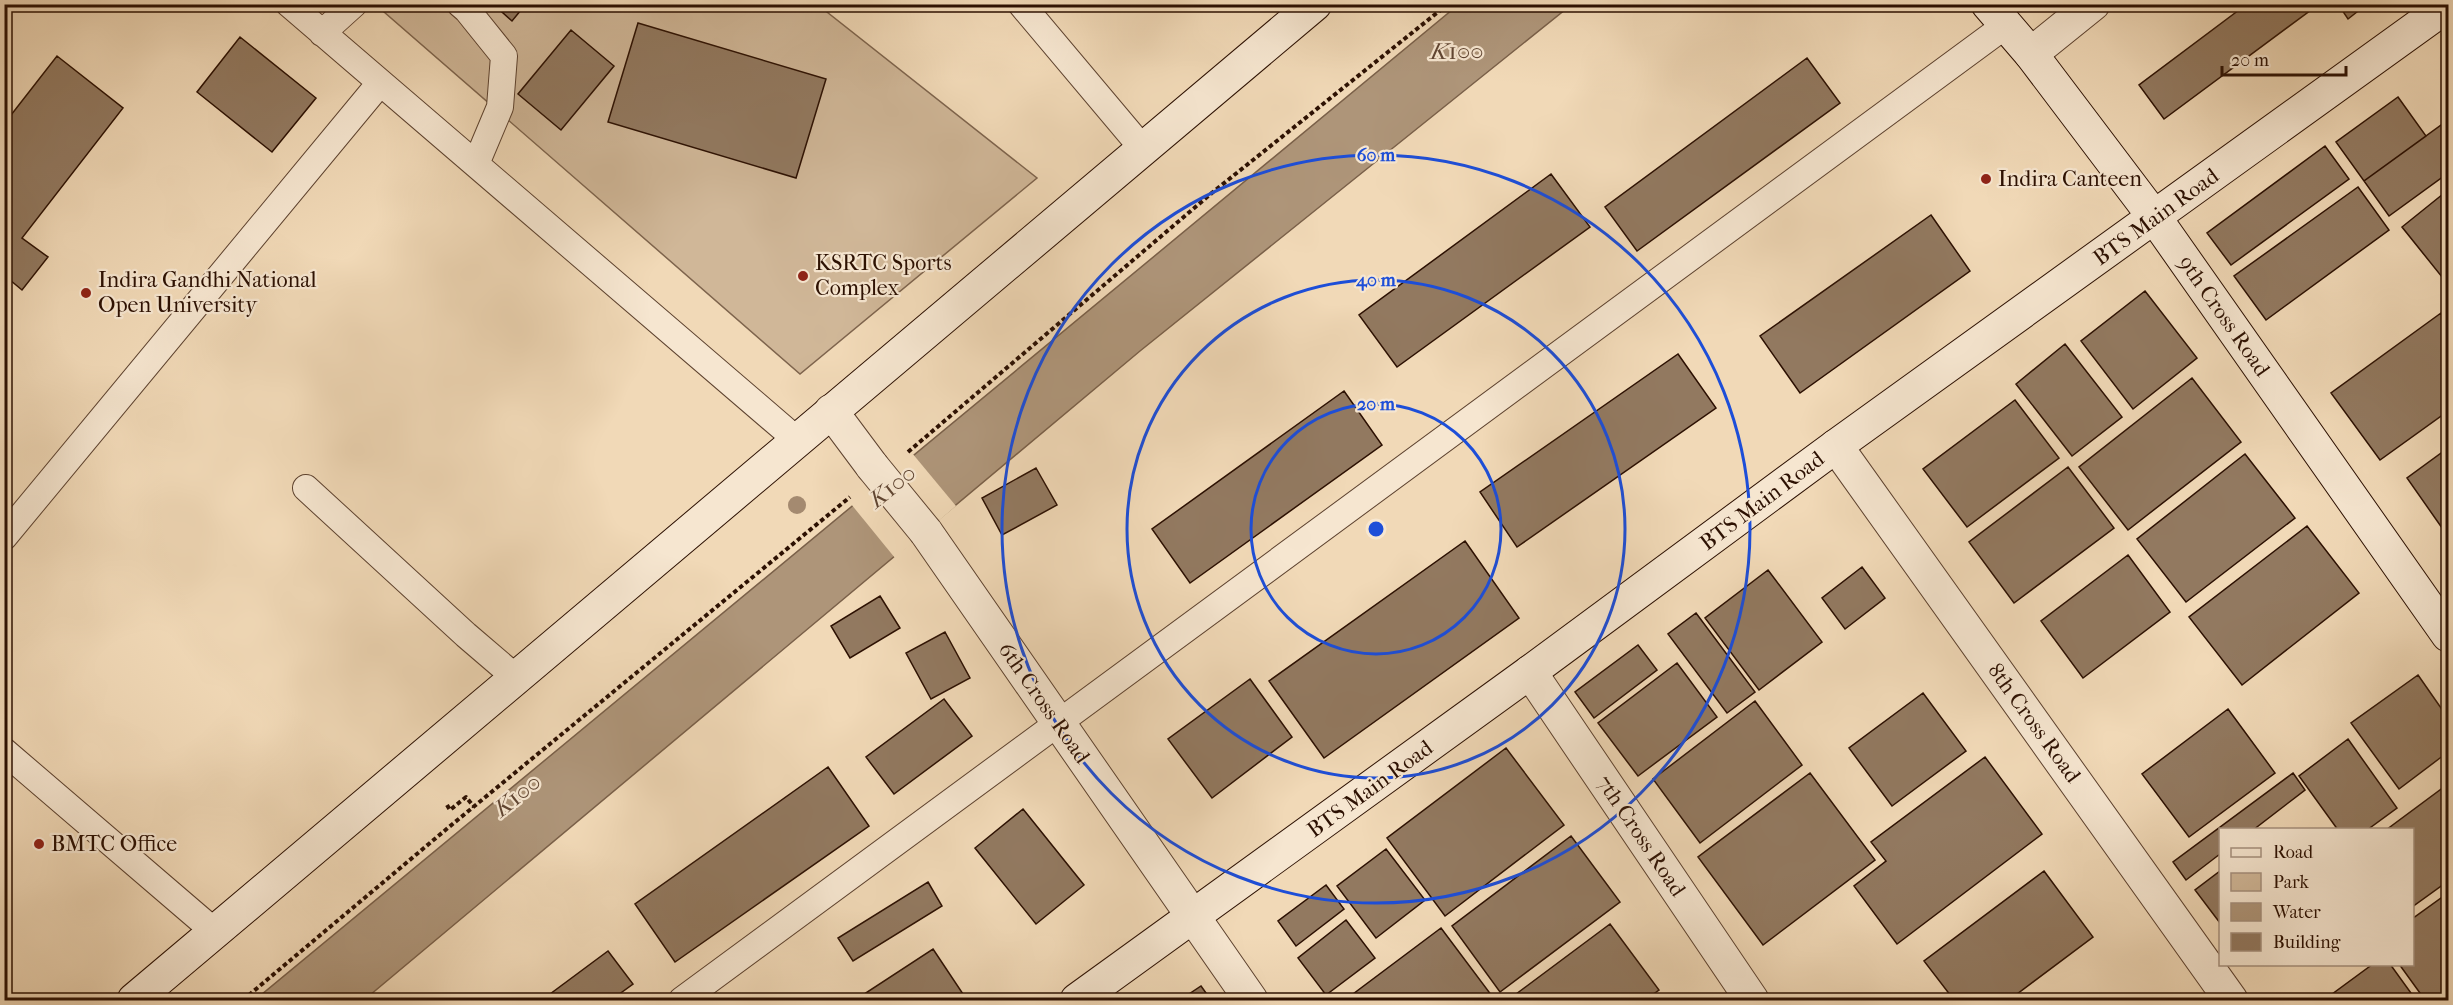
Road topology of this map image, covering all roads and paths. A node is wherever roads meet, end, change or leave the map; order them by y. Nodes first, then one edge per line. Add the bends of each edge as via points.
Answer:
1 (289, 4) edge
2 (354, 4) edge
3 (460, 4) edge
4 (1021, 4) edge
5 (1315, 4) edge
6 (1448, 4) edge
7 (2093, 4) edge
8 (2448, 7) edge
9 (1997, 15) edge
10 (322, 33) junction
11 (2031, 54) junction
12 (380, 83) junction
13 (1143, 149) junction
14 (476, 164) junction
15 (2156, 218) junction
16 (831, 411) junction
17 (797, 440) junction
18 (1836, 446) junction
19 (914, 447) dead end
20 (306, 488) dead end
21 (843, 502) dead end
22 (4, 537) edge
23 (2448, 635) edge
24 (1530, 672) junction
25 (515, 677) junction
26 (1058, 723) junction
27 (4, 751) edge
28 (447, 805) dead end
29 (474, 807) junction
30 (1193, 917) junction
31 (215, 932) junction
32 (134, 1000) edge
33 (243, 1000) edge
34 (682, 1000) edge
35 (1077, 1000) edge
36 (1251, 1000) edge
37 (1752, 1000) edge
38 (2231, 1000) edge

1 - 10 lane
2 - 10 lane
3 - 14 lane via 504,56 501,107
4 - 13 lane
5 - 13 street
6 - 19 path via 1214,192
7 - 11 street
8 - 15 street, BTS Main Road
9 - 11 street, 9th Cross Road
9 - 26 lane
10 - 12 lane
11 - 15 street, 9th Cross Road
12 - 14 lane
12 - 22 lane
13 - 16 street
14 - 17 lane
15 - 18 street, BTS Main Road
15 - 23 street, 9th Cross Road
16 - 17 street
16 - 26 street, 6th Cross Road, bridge via 926,532
17 - 25 street
18 - 24 street, BTS Main Road
18 - 38 street, 8th Cross Road
20 - 25 lane
21 - 29 path
24 - 30 street, BTS Main Road
24 - 37 street, 7th Cross Road
25 - 31 street
26 - 30 street, 6th Cross Road
26 - 34 lane
27 - 31 lane
28 - 29 path via 450,810 466,797
29 - 33 path
30 - 35 street, BTS Main Road
30 - 36 street, 6th Cross Road
31 - 32 street

